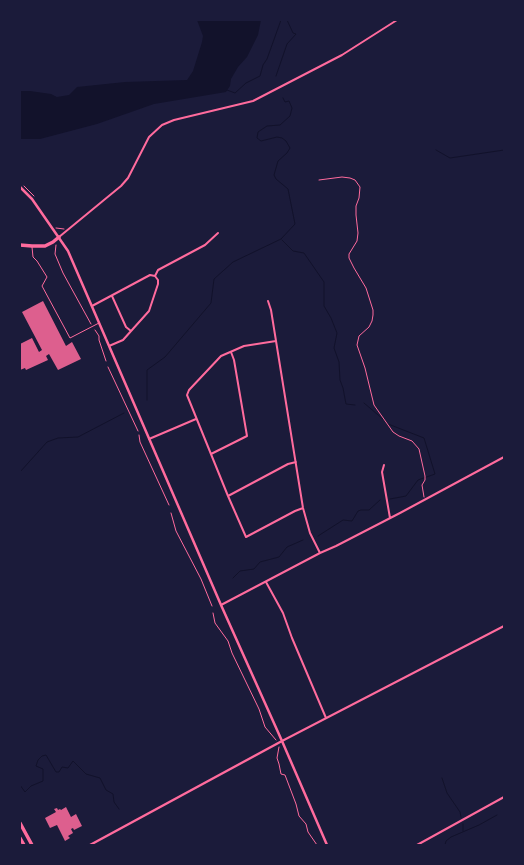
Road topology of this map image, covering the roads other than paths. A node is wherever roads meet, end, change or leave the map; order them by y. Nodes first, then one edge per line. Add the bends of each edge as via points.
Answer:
1 (397, 20) edge
2 (20, 187) edge
3 (218, 233) dead end
4 (59, 237) junction
5 (20, 245) edge
6 (32, 246) junction
7 (155, 276) junction
8 (112, 296) junction
9 (268, 301) dead end
10 (92, 306) junction
11 (99, 323) junction
12 (131, 331) junction
13 (276, 341) junction
14 (108, 346) junction
15 (230, 351) junction
16 (196, 419) junction
17 (149, 439) junction
18 (211, 454) junction
19 (504, 457) edge
20 (296, 462) junction
21 (384, 465) dead end
22 (228, 496) junction
23 (303, 508) junction
24 (390, 518) junction
25 (320, 553) junction
26 (266, 582) junction
27 (221, 605) junction
28 (504, 626) edge
29 (326, 718) junction
30 (282, 741) junction
31 (504, 798) edge
32 (20, 823) edge
33 (20, 838) edge
34 (24, 845) edge
35 (32, 845) edge
36 (90, 845) edge
37 (327, 845) edge
38 (417, 845) edge

1 - 4 street via 342,55 253,101 162,125 149,137 122,186
2 - 4 street via 32,199
3 - 7 street via 205,245 158,270
4 - 6 highway via 45,246
4 - 10 street via 68,251
5 - 6 highway
6 - 11 lane via 33,257 47,277 42,286 70,338
7 - 8 street via 150,275
7 - 12 street via 158,282 150,309
8 - 10 street
8 - 12 street via 126,327
9 - 13 street
10 - 11 street
11 - 14 street
12 - 14 street via 123,340
13 - 15 street
13 - 20 street
14 - 17 street
15 - 16 street via 217,360 188,392
15 - 18 street via 234,360 247,436
16 - 17 street
16 - 18 street
17 - 27 street
18 - 22 street
19 - 24 street
20 - 22 street
20 - 23 street
21 - 24 street via 382,472
22 - 23 street via 246,536
23 - 25 street via 310,533
24 - 25 street
25 - 26 street
26 - 27 street
26 - 29 street via 283,613
27 - 30 street
28 - 29 street
29 - 30 street
30 - 36 street
30 - 37 street
31 - 38 street
32 - 35 highway
33 - 34 highway

